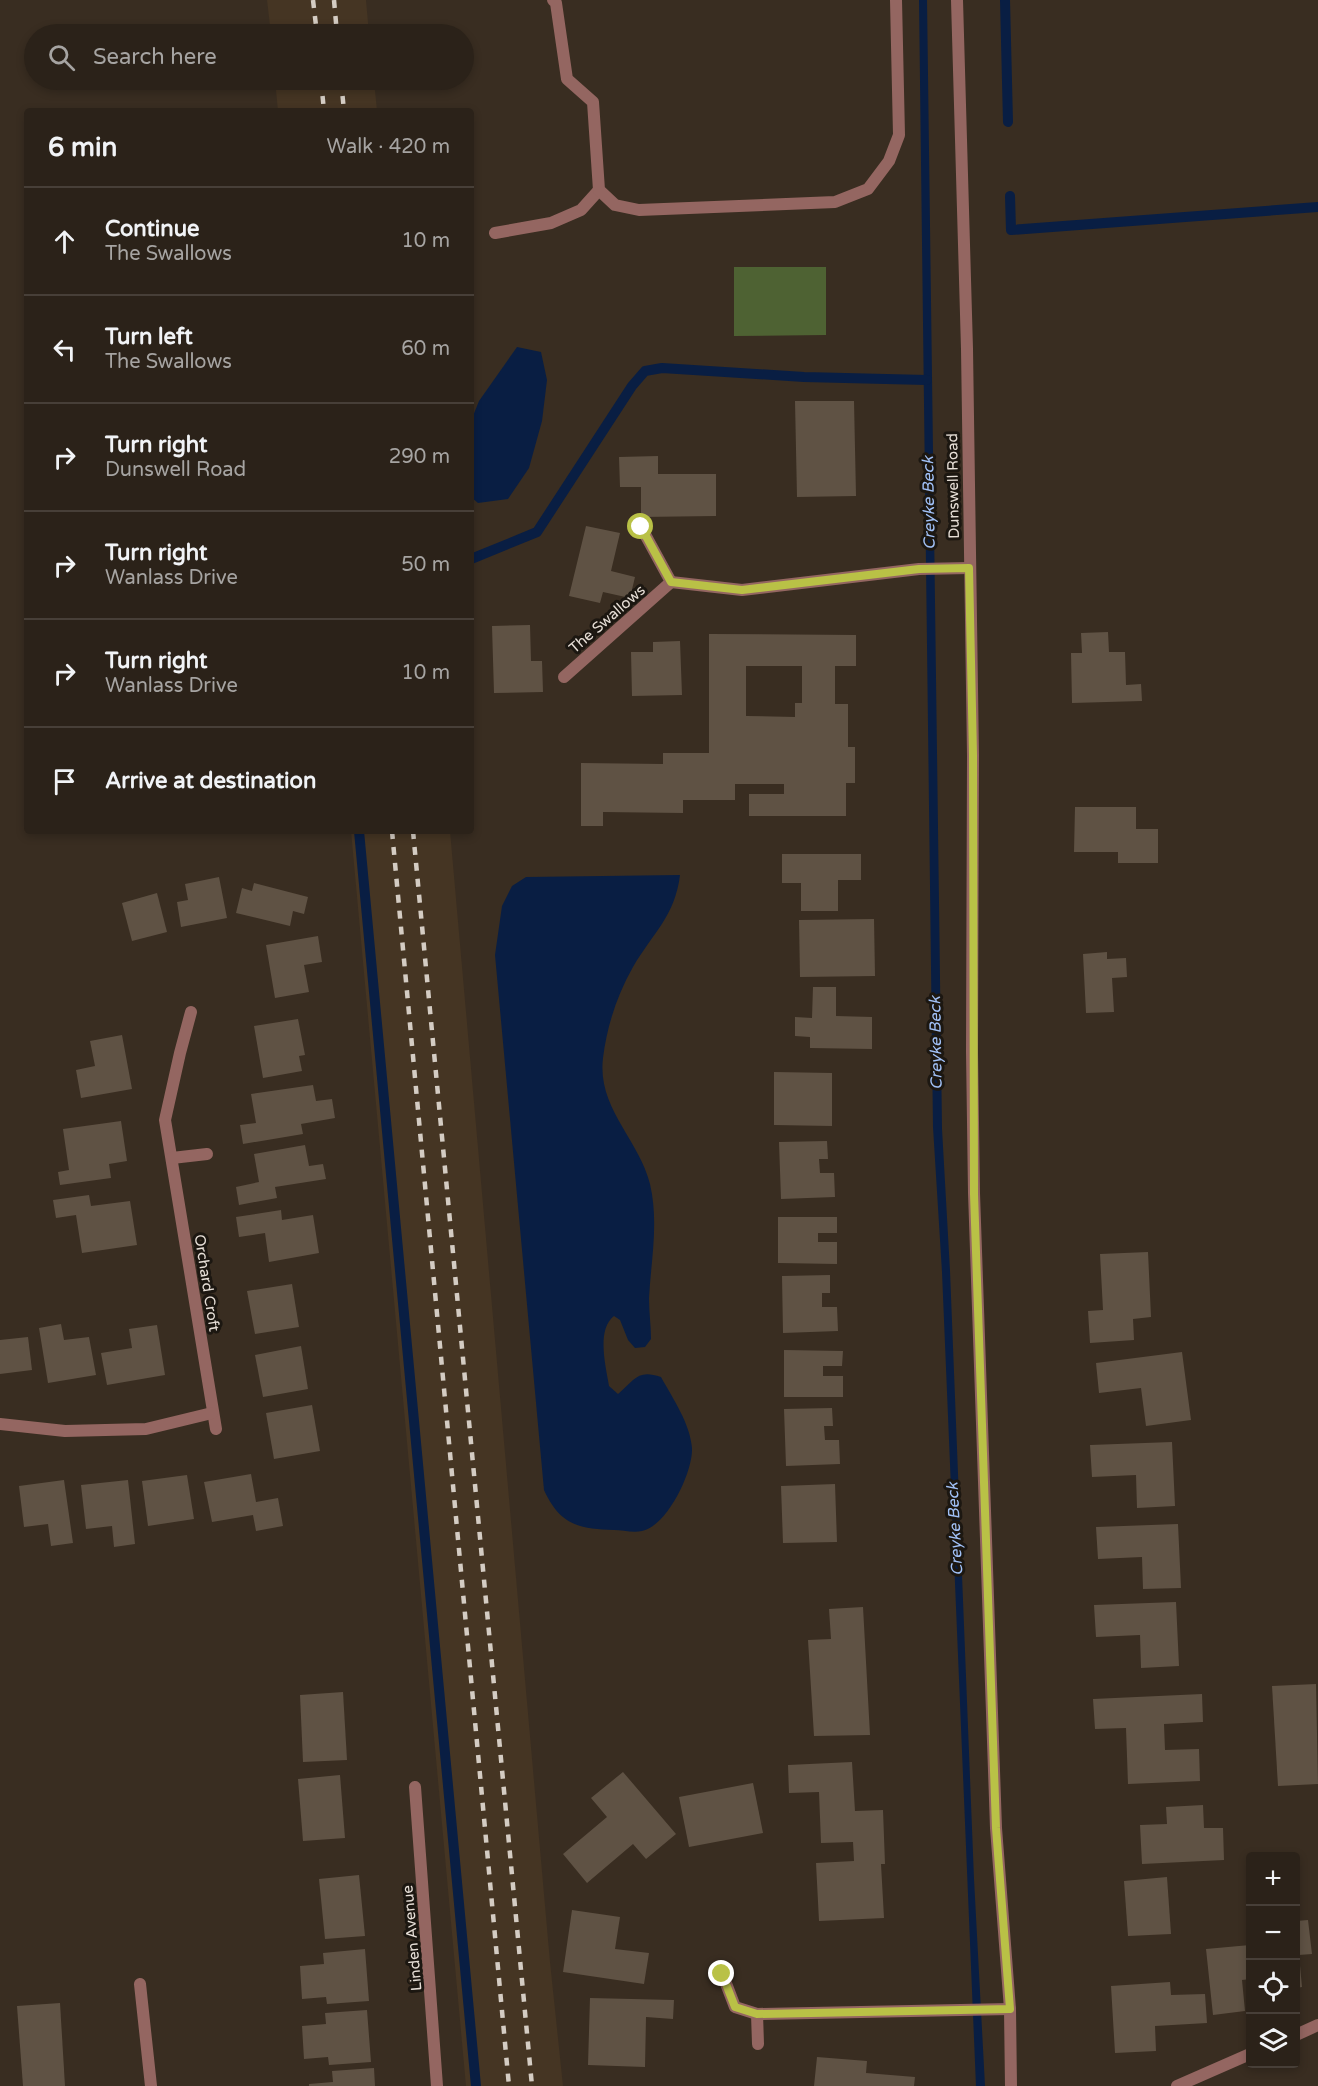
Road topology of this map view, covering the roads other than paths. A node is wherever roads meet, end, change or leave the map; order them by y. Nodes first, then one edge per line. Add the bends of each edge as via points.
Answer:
1 (553, 0) edge
2 (896, 0) edge
3 (957, 0) edge
4 (600, 190) junction
5 (495, 233) dead end
6 (641, 527) dead end
7 (969, 568) junction
8 (671, 582) junction
9 (564, 677) dead end
10 (191, 1012) dead end
11 (207, 1154) dead end
12 (172, 1158) junction
13 (212, 1413) junction
14 (0, 1424) edge
15 (216, 1430) dead end
16 (415, 1787) dead end
17 (722, 1974) dead end
18 (140, 1984) dead end
19 (1010, 2009) junction
20 (757, 2014) junction
21 (1318, 2025) edge
22 (1300, 2033) edge
23 (758, 2044) dead end
24 (1246, 2056) edge
25 (151, 2086) edge
26 (437, 2086) edge
27 (1011, 2086) edge
28 (1177, 2086) edge

1 - 4 street via 567,79 593,102
2 - 4 street via 899,135 889,161 868,189 835,202 639,210 615,205
3 - 7 street, Dunswell Road
4 - 5 street via 581,210 551,223
6 - 8 street
7 - 8 street via 919,569 742,590
7 - 19 street, Dunswell Road via 974,1194 996,1828
8 - 9 street, The Swallows
10 - 12 street, Orchard Croft via 165,1120
11 - 12 street
12 - 13 street, Orchard Croft
13 - 14 street via 146,1429 65,1431
13 - 15 street, Orchard Croft
16 - 26 street, Linden Avenue
17 - 20 street via 735,2007
18 - 25 street
19 - 20 street
19 - 27 street, Dunswell Road
20 - 23 street
21 - 22 street
24 - 28 street

